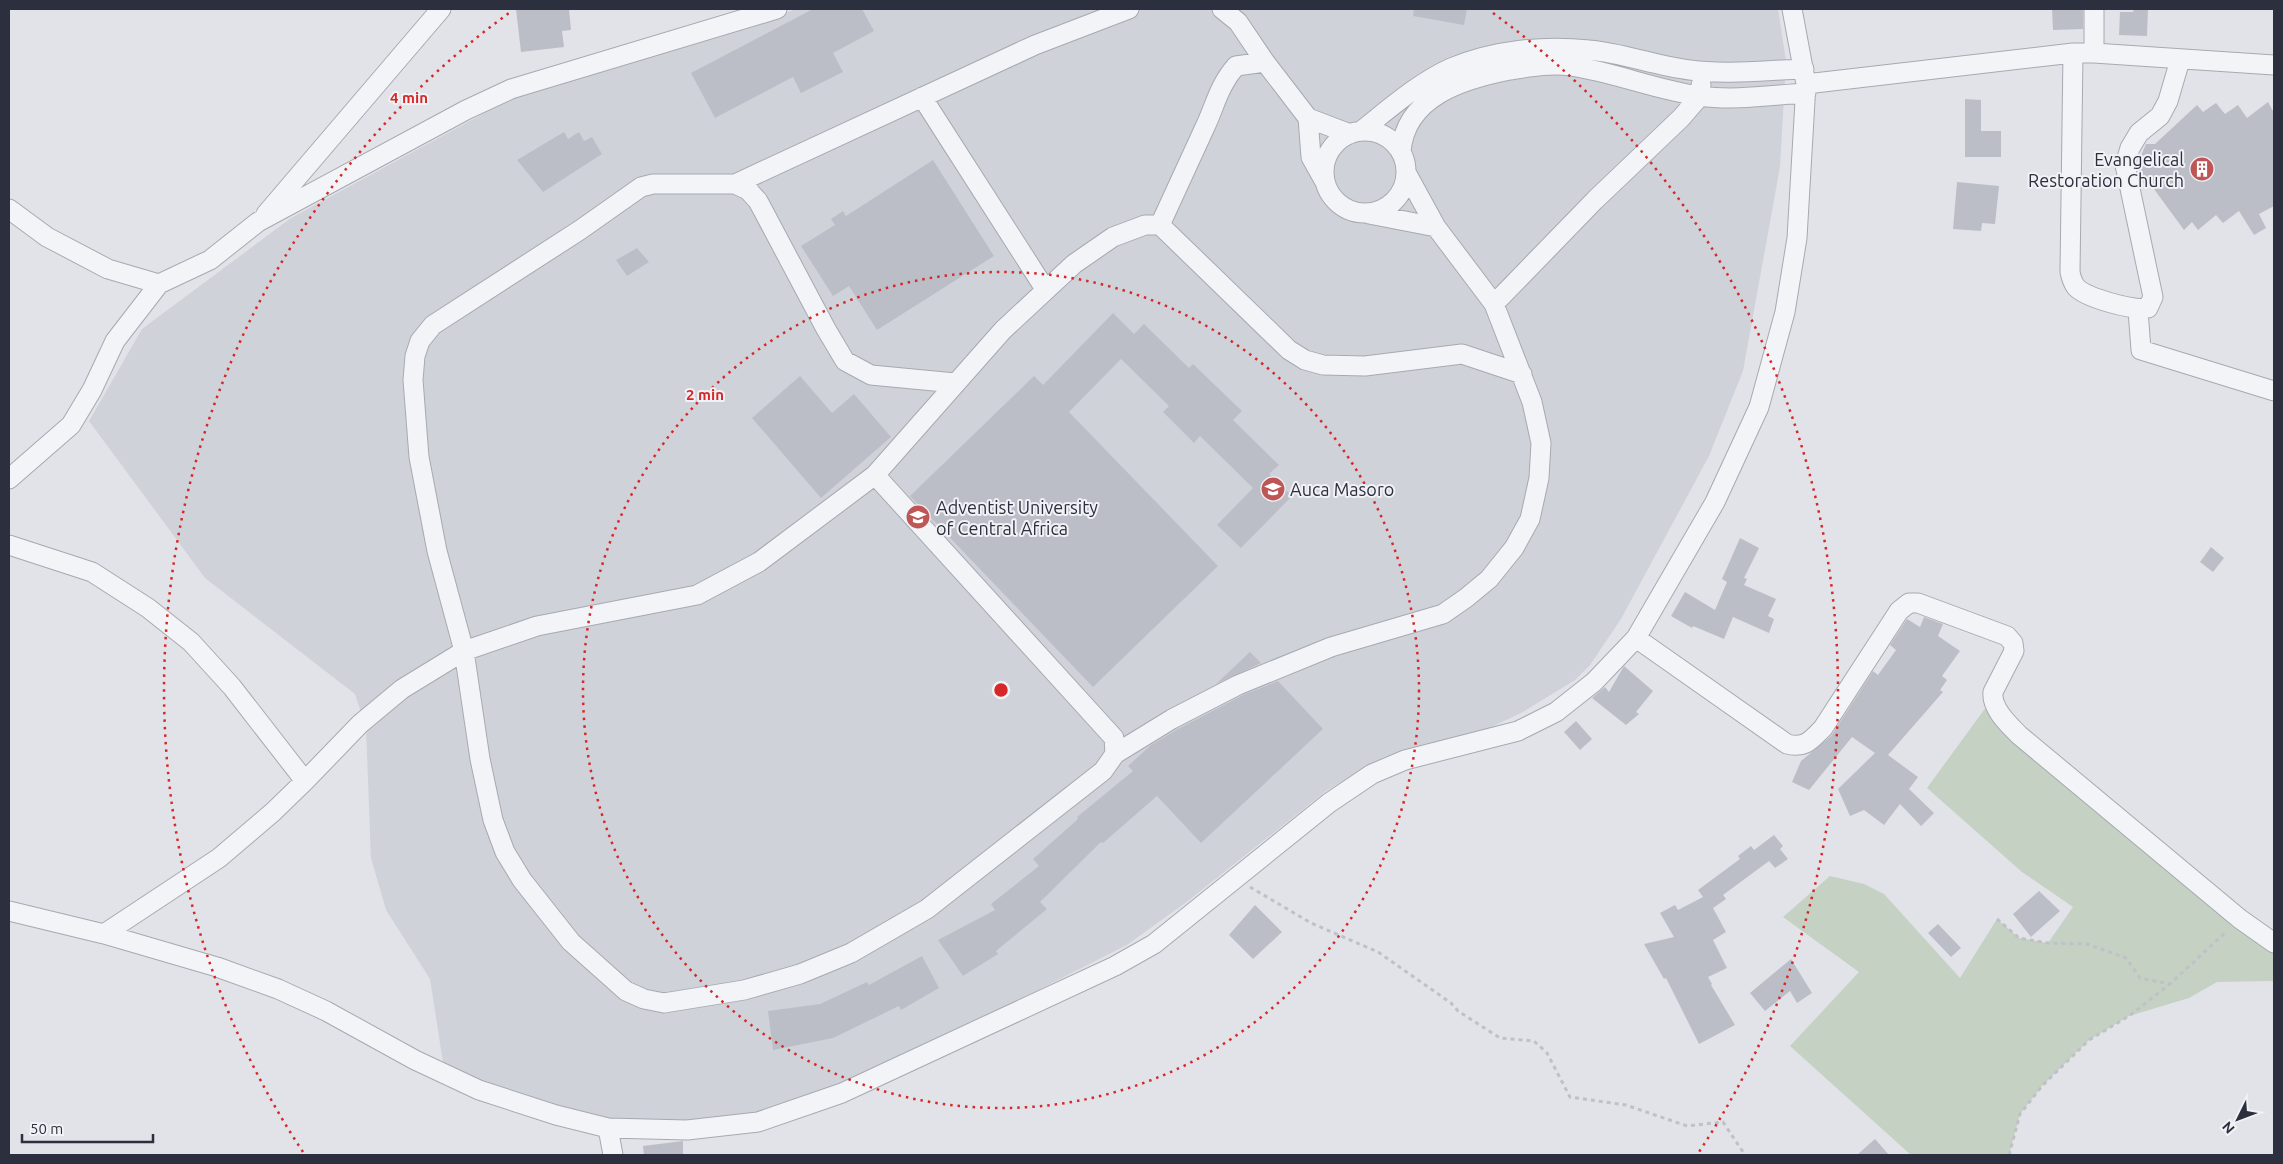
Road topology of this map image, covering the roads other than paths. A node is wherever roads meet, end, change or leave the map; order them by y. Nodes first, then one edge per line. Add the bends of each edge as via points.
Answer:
1 (441, 9) edge
2 (777, 9) edge
3 (1129, 9) edge
4 (1222, 9) edge
5 (1792, 9) edge
6 (2094, 9) edge
7 (2073, 53) junction
8 (2094, 53) junction
9 (2180, 60) junction
10 (1266, 62) junction
11 (2274, 65) edge
12 (1703, 71) junction
13 (1806, 82) junction
14 (1700, 96) junction
15 (922, 97) junction
16 (1308, 118) junction
17 (1355, 133) junction
18 (1401, 152) junction
19 (1407, 174) junction
20 (1325, 182) junction
21 (735, 184) junction
22 (9, 209) edge
23 (1370, 214) junction
24 (258, 222) junction
25 (1160, 225) junction
26 (1436, 227) junction
27 (159, 284) junction
28 (1046, 288) junction
29 (1494, 304) junction
30 (2138, 310) junction
31 (1522, 374) junction
32 (955, 383) junction
33 (2274, 391) edge
34 (875, 475) junction
35 (9, 479) edge
36 (9, 545) edge
37 (1636, 638) junction
38 (464, 651) junction
39 (1114, 754) junction
40 (305, 781) junction
41 (9, 911) edge
42 (104, 934) junction
43 (2274, 943) edge
44 (608, 1128) junction
45 (613, 1155) edge

1 - 24 street
2 - 24 street via 511,89
3 - 15 street via 1035,45
4 - 10 street via 1238,22
5 - 13 street
6 - 8 street
7 - 8 street
7 - 13 street
7 - 30 street via 2070,272 2075,286 2086,294
8 - 9 street
9 - 11 street
9 - 30 street via 2168,101 2160,116 2139,133 2130,148 2126,165 2153,297 2148,308
10 - 16 street
10 - 25 street via 1236,66 1225,78
12 - 13 street
12 - 14 street
12 - 17 street via 1590,50 1520,50 1486,56 1450,68 1408,93
13 - 14 street via 1724,98
13 - 37 street via 1798,238 1785,312 1759,407 1715,502
14 - 18 street via 1570,66 1526,68 1477,77 1430,99 1415,112 1402,139
14 - 29 street
15 - 21 street
15 - 28 street
16 - 17 street
16 - 20 street via 1312,158
17 - 18 street via 1373,132 1384,136
17 - 20 street via 1340,140 1326,159
18 - 19 street
19 - 23 street via 1399,196 1391,205
19 - 26 street
20 - 23 street via 1337,203 1358,213
21 - 32 street via 748,190 758,201 845,361 871,375
21 - 38 street via 653,184 641,187 433,325 420,341 413,380 419,457 437,550
22 - 27 street via 47,238 108,269
23 - 26 street
24 - 27 street via 210,260
25 - 28 street via 1144,225 1113,237
25 - 31 street via 1289,350 1305,360 1323,365 1365,366 1462,354
26 - 29 street
27 - 35 street via 115,341 71,425
28 - 32 street
29 - 31 street
30 - 33 street via 2141,350
31 - 39 street via 1541,443 1539,478 1530,518 1514,548 1489,578 1442,614 1331,647 1238,684
32 - 34 street
34 - 38 street via 759,562 696,594 537,626
34 - 39 street via 1114,738
36 - 40 street via 92,572 148,608 191,642 232,687
37 - 43 street via 1787,744 1797,747 1807,744 1823,728 1899,611 1909,603 1918,602 2007,636 2014,651 1992,699 2004,719 2019,735 2240,919
37 - 44 street via 1594,682 1556,712 1518,731 1405,760 1372,774 1328,803 1154,944 1115,966 842,1093 758,1122 686,1130
38 - 39 street via 482,768 493,820 505,852 522,880 571,942 626,991 644,999 664,1002 744,990 800,974 851,953 927,909 1103,771
38 - 40 street via 402,689 360,724
40 - 42 street via 219,858
41 - 42 street
42 - 44 street via 217,967 278,989 479,1090
44 - 45 street

